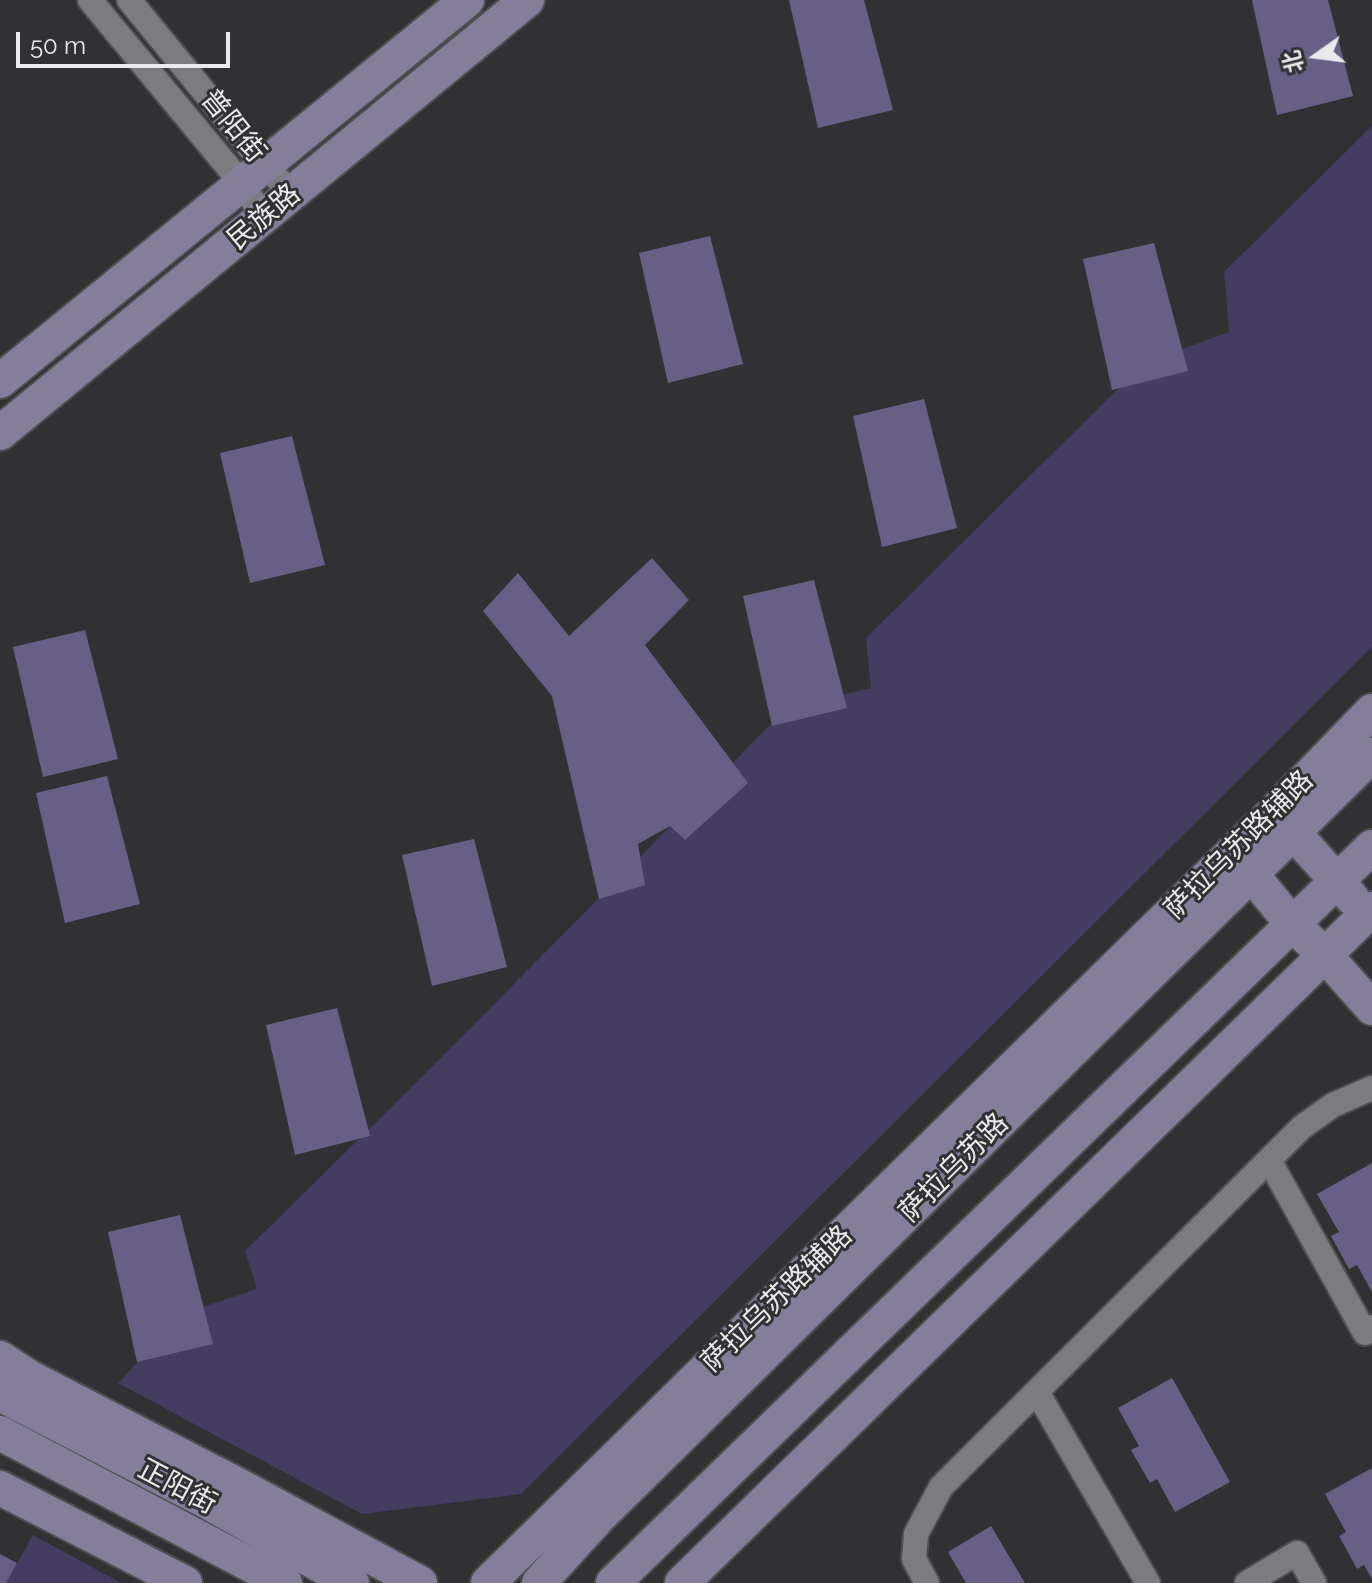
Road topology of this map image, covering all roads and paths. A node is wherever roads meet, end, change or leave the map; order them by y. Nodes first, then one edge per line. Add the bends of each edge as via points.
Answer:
1 (90, 0) edge
2 (129, 0) edge
3 (467, 0) edge
4 (527, 0) edge
5 (253, 175) junction
6 (292, 193) junction
7 (264, 218) junction
8 (0, 381) edge
9 (0, 433) edge
10 (1372, 711) edge
11 (1372, 755) edge
12 (1283, 823) junction
13 (1372, 847) edge
14 (1242, 864) junction
15 (1337, 882) junction
16 (1370, 914) edge
17 (1293, 925) junction
18 (1325, 955) junction
19 (1372, 1008) edge
20 (1372, 1088) edge
21 (1269, 1160) junction
22 (1372, 1327) edge
23 (0, 1358) edge
24 (1037, 1392) junction
25 (0, 1394) edge
26 (0, 1433) edge
27 (0, 1488) edge
28 (185, 1583) edge
29 (285, 1583) edge
30 (352, 1583) edge
31 (420, 1583) edge
32 (488, 1583) edge
33 (539, 1583) edge
34 (613, 1583) edge
35 (682, 1583) edge
36 (927, 1583) edge
37 (1148, 1583) edge
38 (1247, 1583) edge
39 (1314, 1583) edge

1 - 5 street, 普阳街
2 - 5 street, 普阳街
3 - 5 street, 民族路
4 - 6 street, 民族路
5 - 6 street, 普阳街
5 - 7 street, 普阳街
5 - 8 street, 民族路
6 - 7 street, 民族路
7 - 9 street, 民族路
10 - 12 street, 萨拉乌苏路辅路
11 - 12 street, 萨拉乌苏路
12 - 14 street, 萨拉乌苏路
12 - 15 street
13 - 15 street
14 - 17 street
14 - 32 street, 萨拉乌苏路辅路
14 - 33 street, 萨拉乌苏路
15 - 16 street
15 - 17 street
16 - 18 street
17 - 18 street
17 - 34 street
18 - 19 street
18 - 35 street
20 - 21 street via 1333,1105
21 - 22 street via 1365,1333
21 - 24 street
23 - 31 street
24 - 36 street via 941,1487 916,1534 914,1559
24 - 37 street
25 - 30 street, 正阳街
26 - 29 street
27 - 28 street
38 - 39 street via 1297,1553

